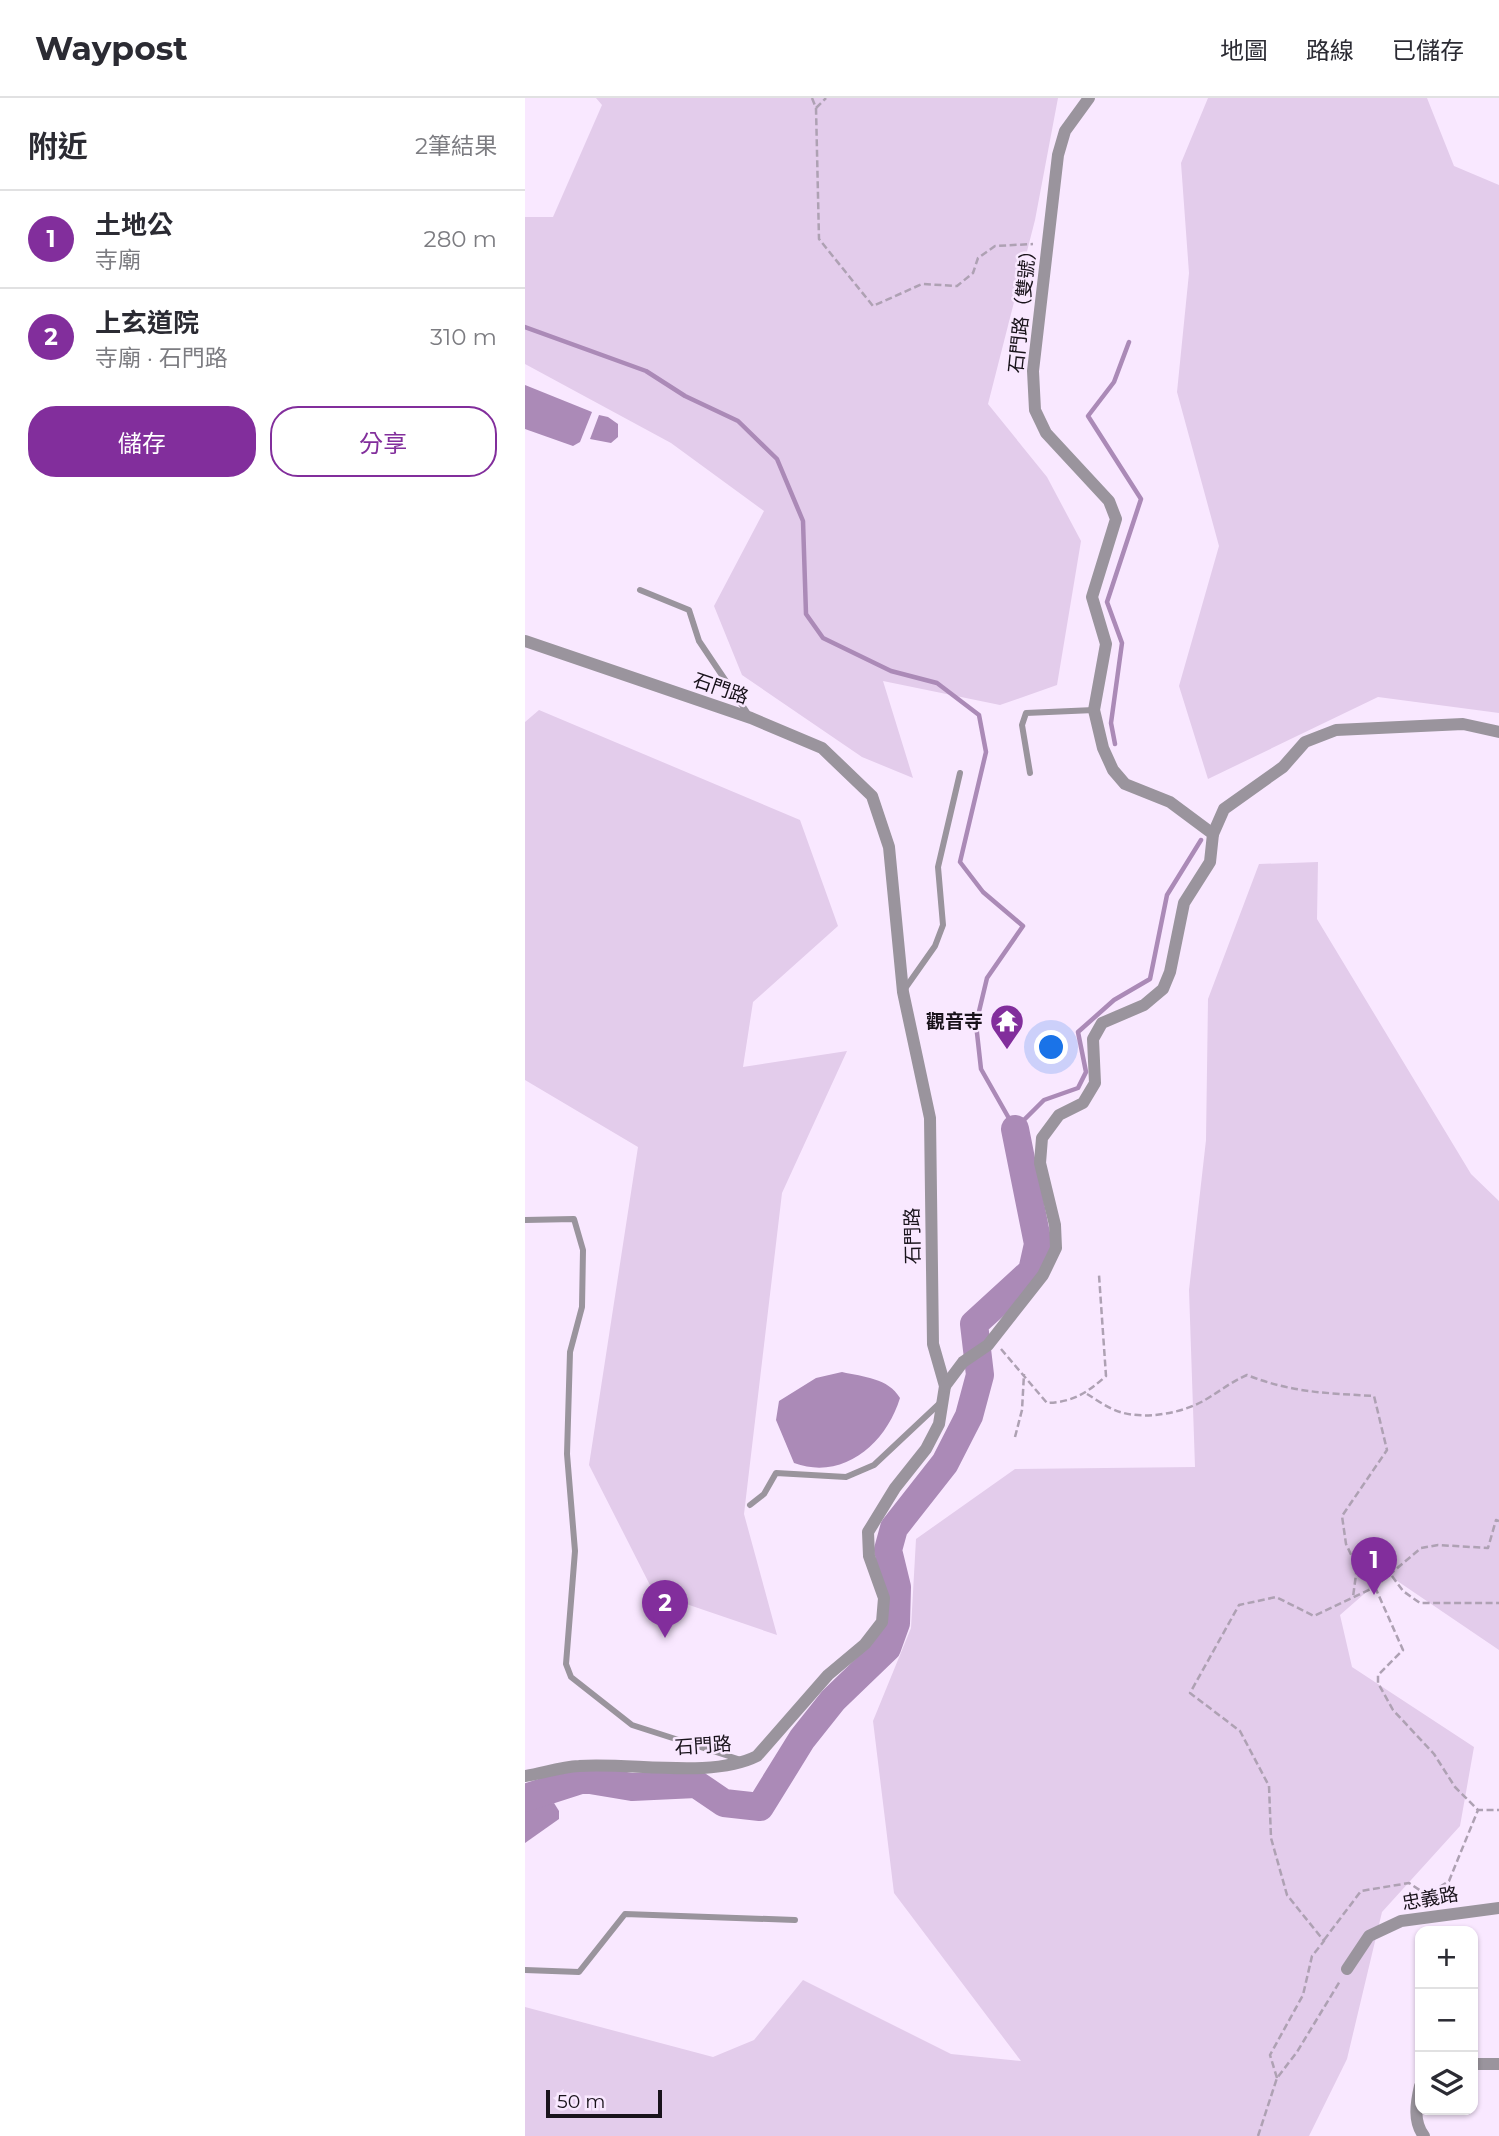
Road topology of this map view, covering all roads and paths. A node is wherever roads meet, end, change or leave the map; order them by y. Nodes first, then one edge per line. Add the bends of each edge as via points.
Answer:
1 (812, 98) edge
2 (826, 98) edge
3 (1089, 98) edge
4 (816, 108) junction
5 (1048, 237) junction
6 (640, 590) dead end
7 (525, 641) edge
8 (1094, 710) junction
9 (751, 718) junction
10 (1499, 732) edge
11 (960, 773) dead end
12 (1030, 773) dead end
13 (1213, 834) junction
14 (903, 992) junction
15 (525, 1220) edge
16 (1099, 1275) dead end
17 (988, 1345) junction
18 (1024, 1374) junction
19 (945, 1386) junction
20 (1087, 1394) junction
21 (942, 1401) junction
22 (1016, 1437) dead end
23 (750, 1505) dead end
24 (1499, 1521) edge
25 (1391, 1574) junction
26 (1375, 1587) junction
27 (1353, 1597) junction
28 (1499, 1603) edge
29 (746, 1762) junction
30 (525, 1776) edge
31 (1478, 1810) junction
32 (1499, 1810) edge
33 (1499, 1909) edge
34 (795, 1920) dead end
35 (1324, 1941) junction
36 (1347, 1969) joint
37 (525, 1970) edge
38 (1478, 2064) edge
39 (1499, 2064) edge
40 (1277, 2078) junction
41 (1417, 2115) edge
42 (1258, 2136) edge
43 (1424, 2136) edge

1 - 4 path
2 - 4 path
3 - 5 street, 石門路（雙號） via 1065,131
4 - 5 path via 819,239 873,306 922,284 957,286 973,274 978,258 995,246 1035,244
5 - 8 street, 石門路（雙號） via 1033,371 1035,410 1046,433 1109,500 1116,519 1092,597 1106,644
6 - 9 lane via 689,610 699,641
7 - 9 street, 石門路
8 - 12 lane via 1026,713 1022,725
8 - 13 street, 石門路（雙號） via 1103,748 1125,784 1170,802
9 - 14 street, 石門路 via 822,748 872,796 889,847
10 - 13 street via 1464,724 1336,730 1305,742 1283,767 1224,809
11 - 14 lane via 938,867 943,925 935,946
13 - 17 street via 1210,862 1184,903 1163,989 1144,1005 1102,1023 1093,1039 1095,1083 1083,1103 1059,1115 1042,1138 1040,1163 1056,1248 1043,1275
14 - 19 street, 石門路 via 930,1118 933,1344
15 - 29 lane via 573,1219 583,1250 582,1307 570,1352 567,1454 575,1551 566,1664 571,1677 632,1725
16 - 20 path via 1106,1376
17 - 18 path via 1004,1350
17 - 19 street via 963,1362
18 - 20 path via 1047,1403
18 - 22 path via 1023,1410
19 - 21 street, 石門路
20 - 27 path via 1121,1413 1171,1413 1204,1401 1228,1382 1247,1375 1315,1395 1374,1396 1387,1450 1342,1516 1346,1544 1356,1566
21 - 23 lane via 874,1465 846,1477 776,1473 764,1494
21 - 29 street, 石門路 via 939,1424 926,1449 868,1532 869,1556 884,1598 883,1622 828,1675 757,1756
24 - 25 path via 1489,1548 1421,1548
25 - 26 path
25 - 28 path via 1403,1591 1420,1603
26 - 27 path
26 - 31 path via 1403,1650 1378,1675 1378,1683 1393,1710
27 - 35 path via 1314,1616 1276,1597 1240,1605 1190,1693 1240,1731 1269,1786 1271,1838 1287,1895
29 - 30 street, 石門路 via 688,1767 578,1766
31 - 32 path
31 - 35 path via 1448,1881 1427,1895 1409,1883 1361,1891
33 - 36 street, 忠義路 via 1401,1921 1369,1936
34 - 37 lane via 625,1914 579,1972
35 - 40 path via 1312,1956 1303,1995 1270,2055
36 - 40 path
38 - 39 street
40 - 42 path
41 - 43 street

